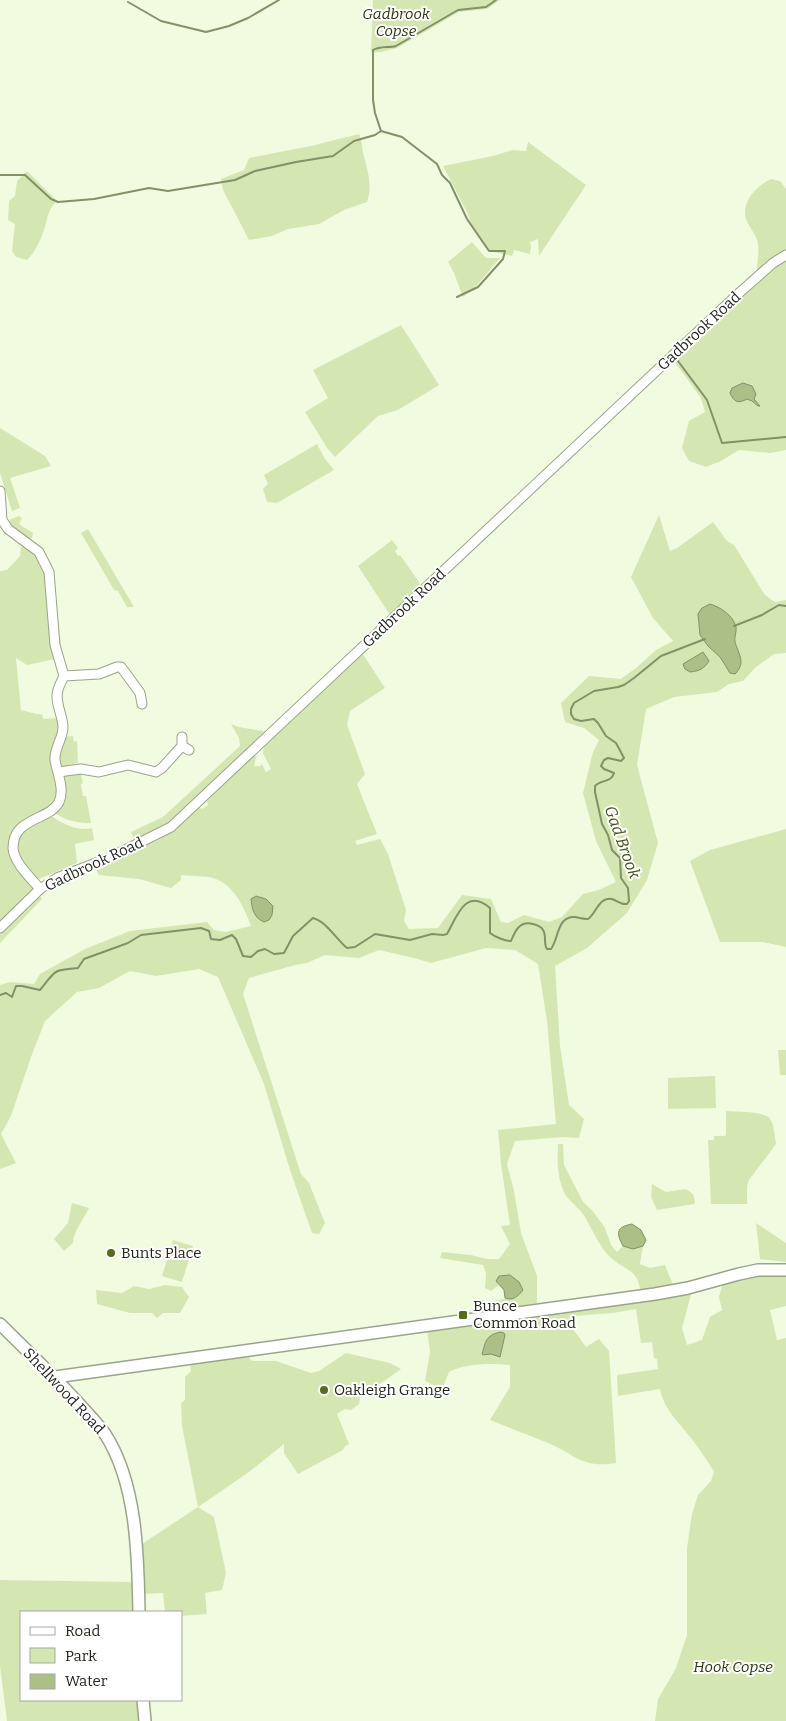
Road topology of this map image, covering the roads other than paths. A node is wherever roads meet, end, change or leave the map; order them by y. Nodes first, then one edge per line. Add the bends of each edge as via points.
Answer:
1 (786, 255) edge
2 (0, 491) edge
3 (64, 676) junction
4 (142, 704) dead end
5 (184, 744) dead end
6 (58, 772) junction
7 (40, 889) junction
8 (0, 928) edge
9 (786, 1270) edge
10 (0, 1324) edge
11 (55, 1376) junction
12 (139, 1611) edge
13 (143, 1701) edge
14 (145, 1721) edge

1 - 7 street, Gadbrook Road via 732,299 171,827 109,858 56,878
2 - 3 street via 2,520 8,529 39,552 47,565 55,645
3 - 4 street via 99,674 121,667 140,693
3 - 6 street via 57,691 63,728 56,749
5 - 6 street via 156,772 128,766 99,772 81,769
6 - 7 street via 61,790 58,804 24,825 14,841 16,859
7 - 8 street, Gadbrook Road
9 - 11 street via 749,1272 655,1294
10 - 11 street, Shellwood Road
11 - 12 street, Shellwood Road via 105,1434 121,1466 138,1543
13 - 14 street

